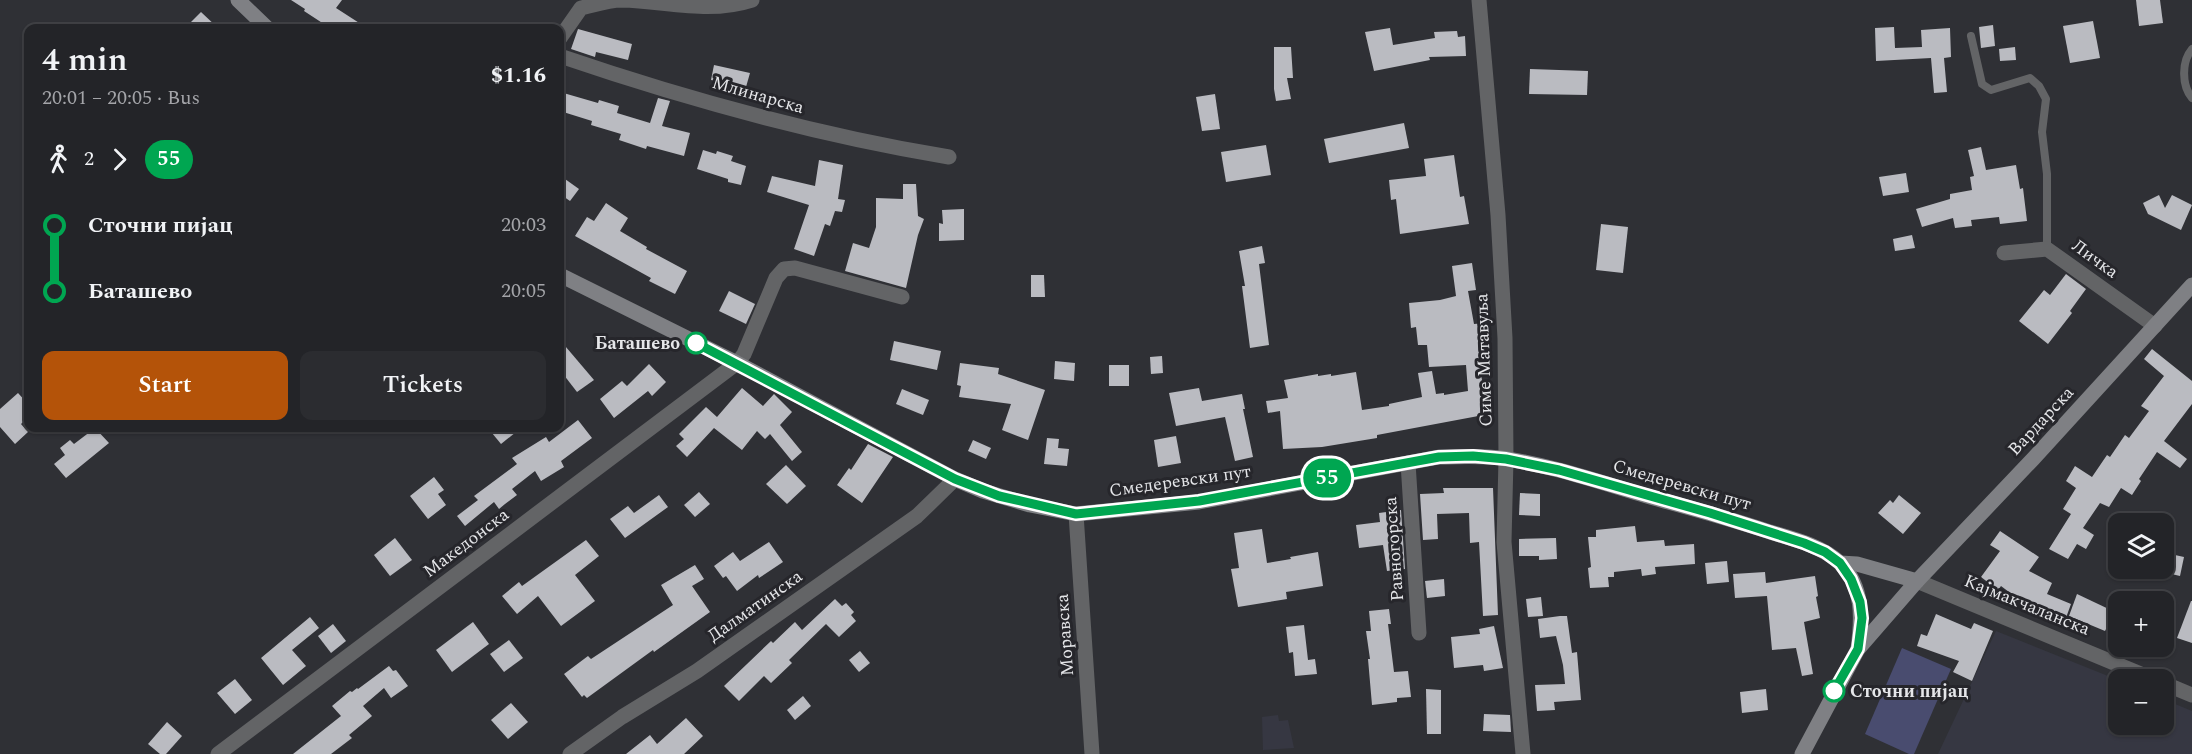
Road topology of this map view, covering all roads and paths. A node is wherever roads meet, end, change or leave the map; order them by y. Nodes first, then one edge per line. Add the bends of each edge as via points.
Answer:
1 (238, 0) edge
2 (752, 0) edge
3 (1479, 0) edge
4 (263, 24) edge
5 (564, 32) edge
6 (1971, 36) dead end
7 (2192, 49) edge
8 (564, 57) edge
9 (2192, 98) edge
10 (949, 157) dead end
11 (2047, 249) junction
12 (2004, 253) dead end
13 (564, 277) edge
14 (2192, 285) edge
15 (902, 297) dead end
16 (2155, 326) junction
17 (737, 363) junction
18 (1506, 459) junction
19 (1408, 463) junction
20 (955, 479) junction
21 (1076, 514) junction
22 (1840, 563) junction
23 (1917, 581) junction
24 (1419, 633) dead end
25 (1858, 649) junction
26 (2129, 669) edge
27 (2174, 687) edge
28 (2192, 694) edge
29 (218, 754) edge
30 (570, 754) edge
31 (1092, 754) edge
32 (1523, 754) edge
33 (1802, 754) edge

1 - 4 street
2 - 5 street via 710,8 619,0 581,8
3 - 18 street, Симе Матавуља via 1498,215
6 - 11 lane via 1982,84 1990,90 2030,78 2046,99 2042,132 2047,174
7 - 9 lane via 2184,75
8 - 10 street, Млинарска via 815,131
11 - 12 street, Личка
11 - 16 street, Личка
13 - 17 street, Смедеревски пут
14 - 16 street, Вардарска
15 - 17 street via 795,268 784,269 776,278
16 - 23 street, Вардарска
17 - 20 street, Смедеревски пут
17 - 29 street, Македонска
18 - 19 street, Смедеревски пут via 1439,457
18 - 22 street, Смедеревски пут via 1720,516 1804,543
18 - 32 street, Симе Матавуља via 1504,542
19 - 21 street, Смедеревски пут via 1199,501
19 - 24 street, Равногорска
20 - 21 street, Смедеревски пут via 1002,497
20 - 30 street, Далматинска via 917,516 697,671
21 - 31 street, Моравска
22 - 23 street
22 - 25 street via 1860,602
23 - 25 street, Вардарска
23 - 26 street, Кајмакчаланска
25 - 33 street
27 - 28 street

